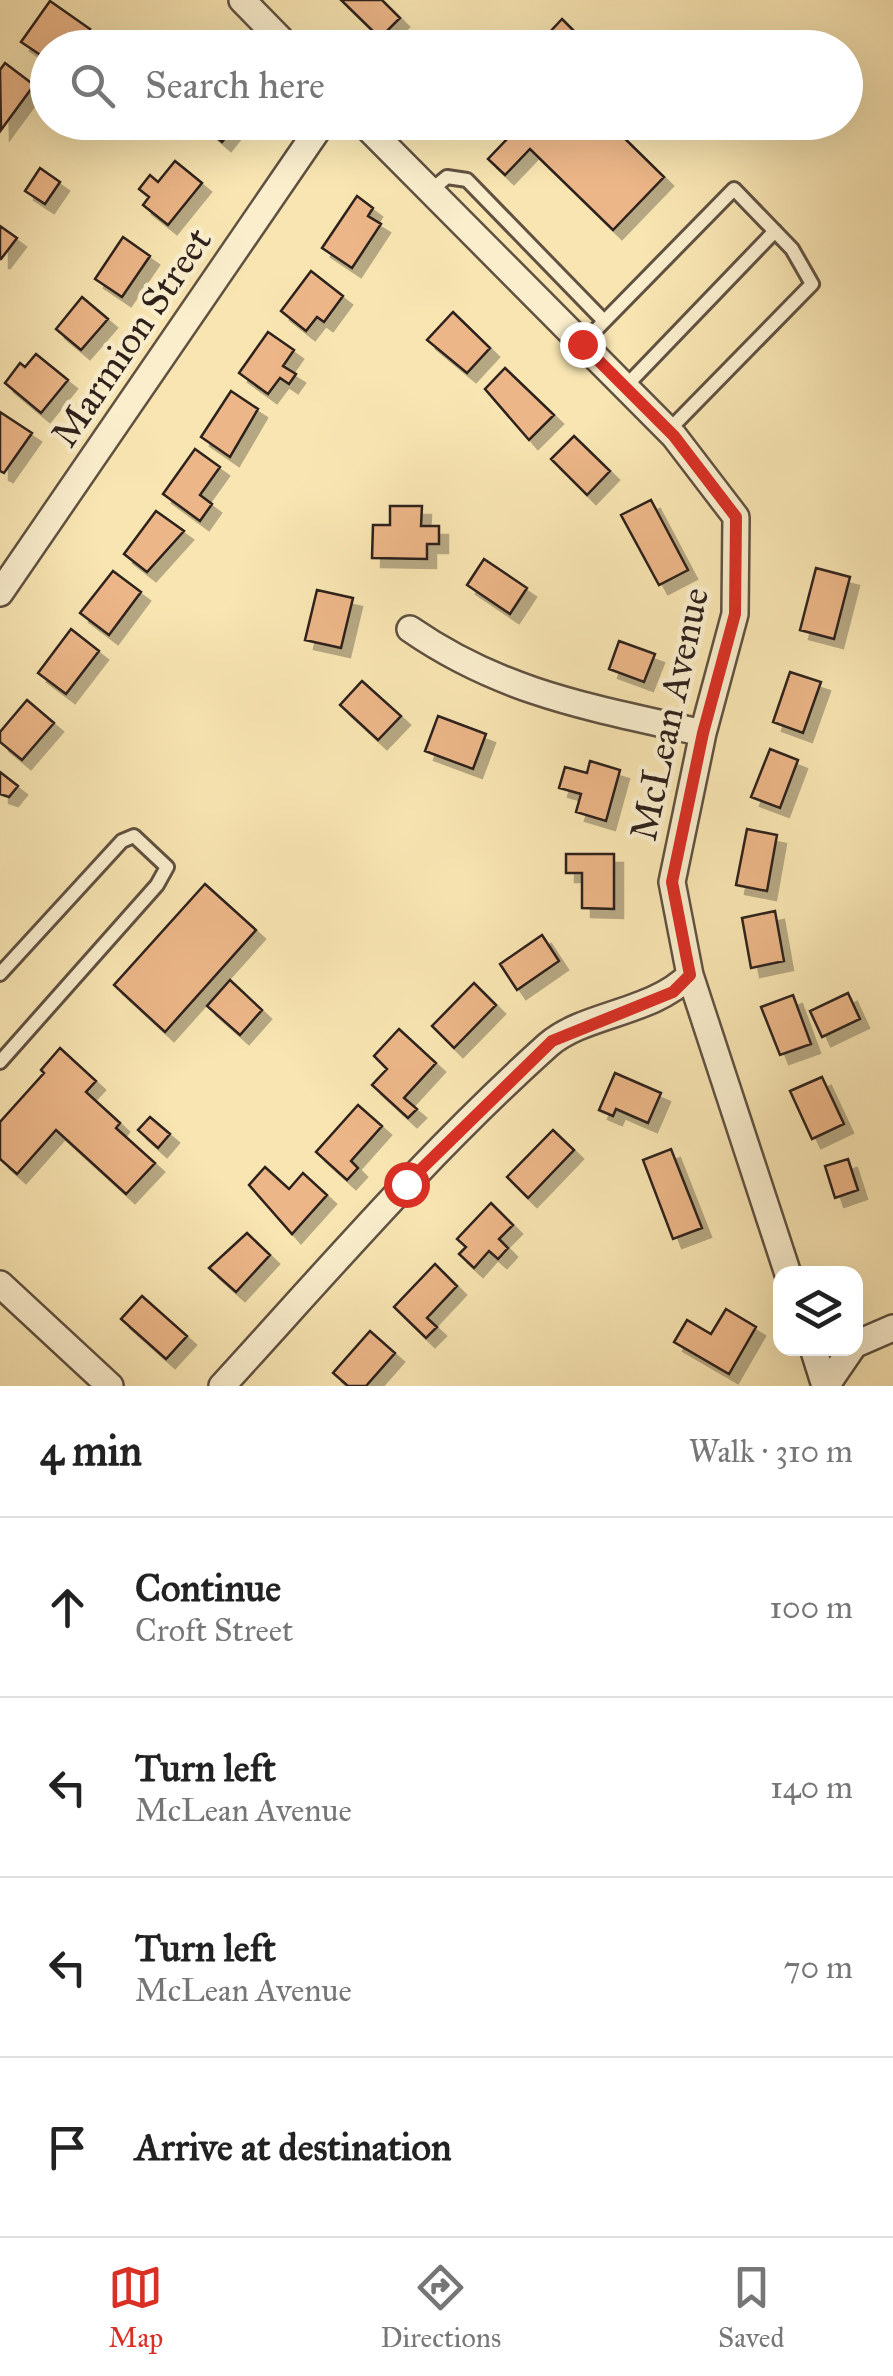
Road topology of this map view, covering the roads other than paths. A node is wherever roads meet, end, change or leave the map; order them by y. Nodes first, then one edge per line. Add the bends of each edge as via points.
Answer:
1 (242, 0) edge
2 (271, 30) edge
3 (311, 140) edge
4 (380, 140) edge
5 (430, 191) junction
6 (775, 231) junction
7 (604, 321) junction
8 (582, 344) junction
9 (625, 387) junction
10 (668, 430) junction
11 (0, 593) edge
12 (410, 629) dead end
13 (703, 733) junction
14 (0, 974) edge
15 (690, 975) junction
16 (0, 1062) edge
17 (785, 1266) edge
18 (0, 1284) edge
19 (893, 1328) edge
20 (863, 1342) edge
21 (816, 1356) edge
22 (847, 1356) edge
23 (110, 1386) edge
24 (222, 1386) edge
25 (826, 1386) edge

1 - 2 street
3 - 11 street, Marmion Street
4 - 5 street, McLean Avenue
5 - 7 lane via 447,176 467,180
5 - 8 street, McLean Avenue
6 - 7 lane via 734,189
6 - 9 lane
6 - 10 lane via 812,284
7 - 8 lane
8 - 9 street, McLean Avenue
9 - 10 street, McLean Avenue
10 - 13 street, McLean Avenue via 736,517 735,614
12 - 13 street via 459,663 553,698
13 - 15 street, McLean Avenue via 672,882
14 - 16 lane via 122,841 134,836 166,867
15 - 17 street, McLean Avenue
15 - 24 street via 673,992 552,1041 406,1184
18 - 23 street
19 - 20 street
21 - 25 street
22 - 25 street

